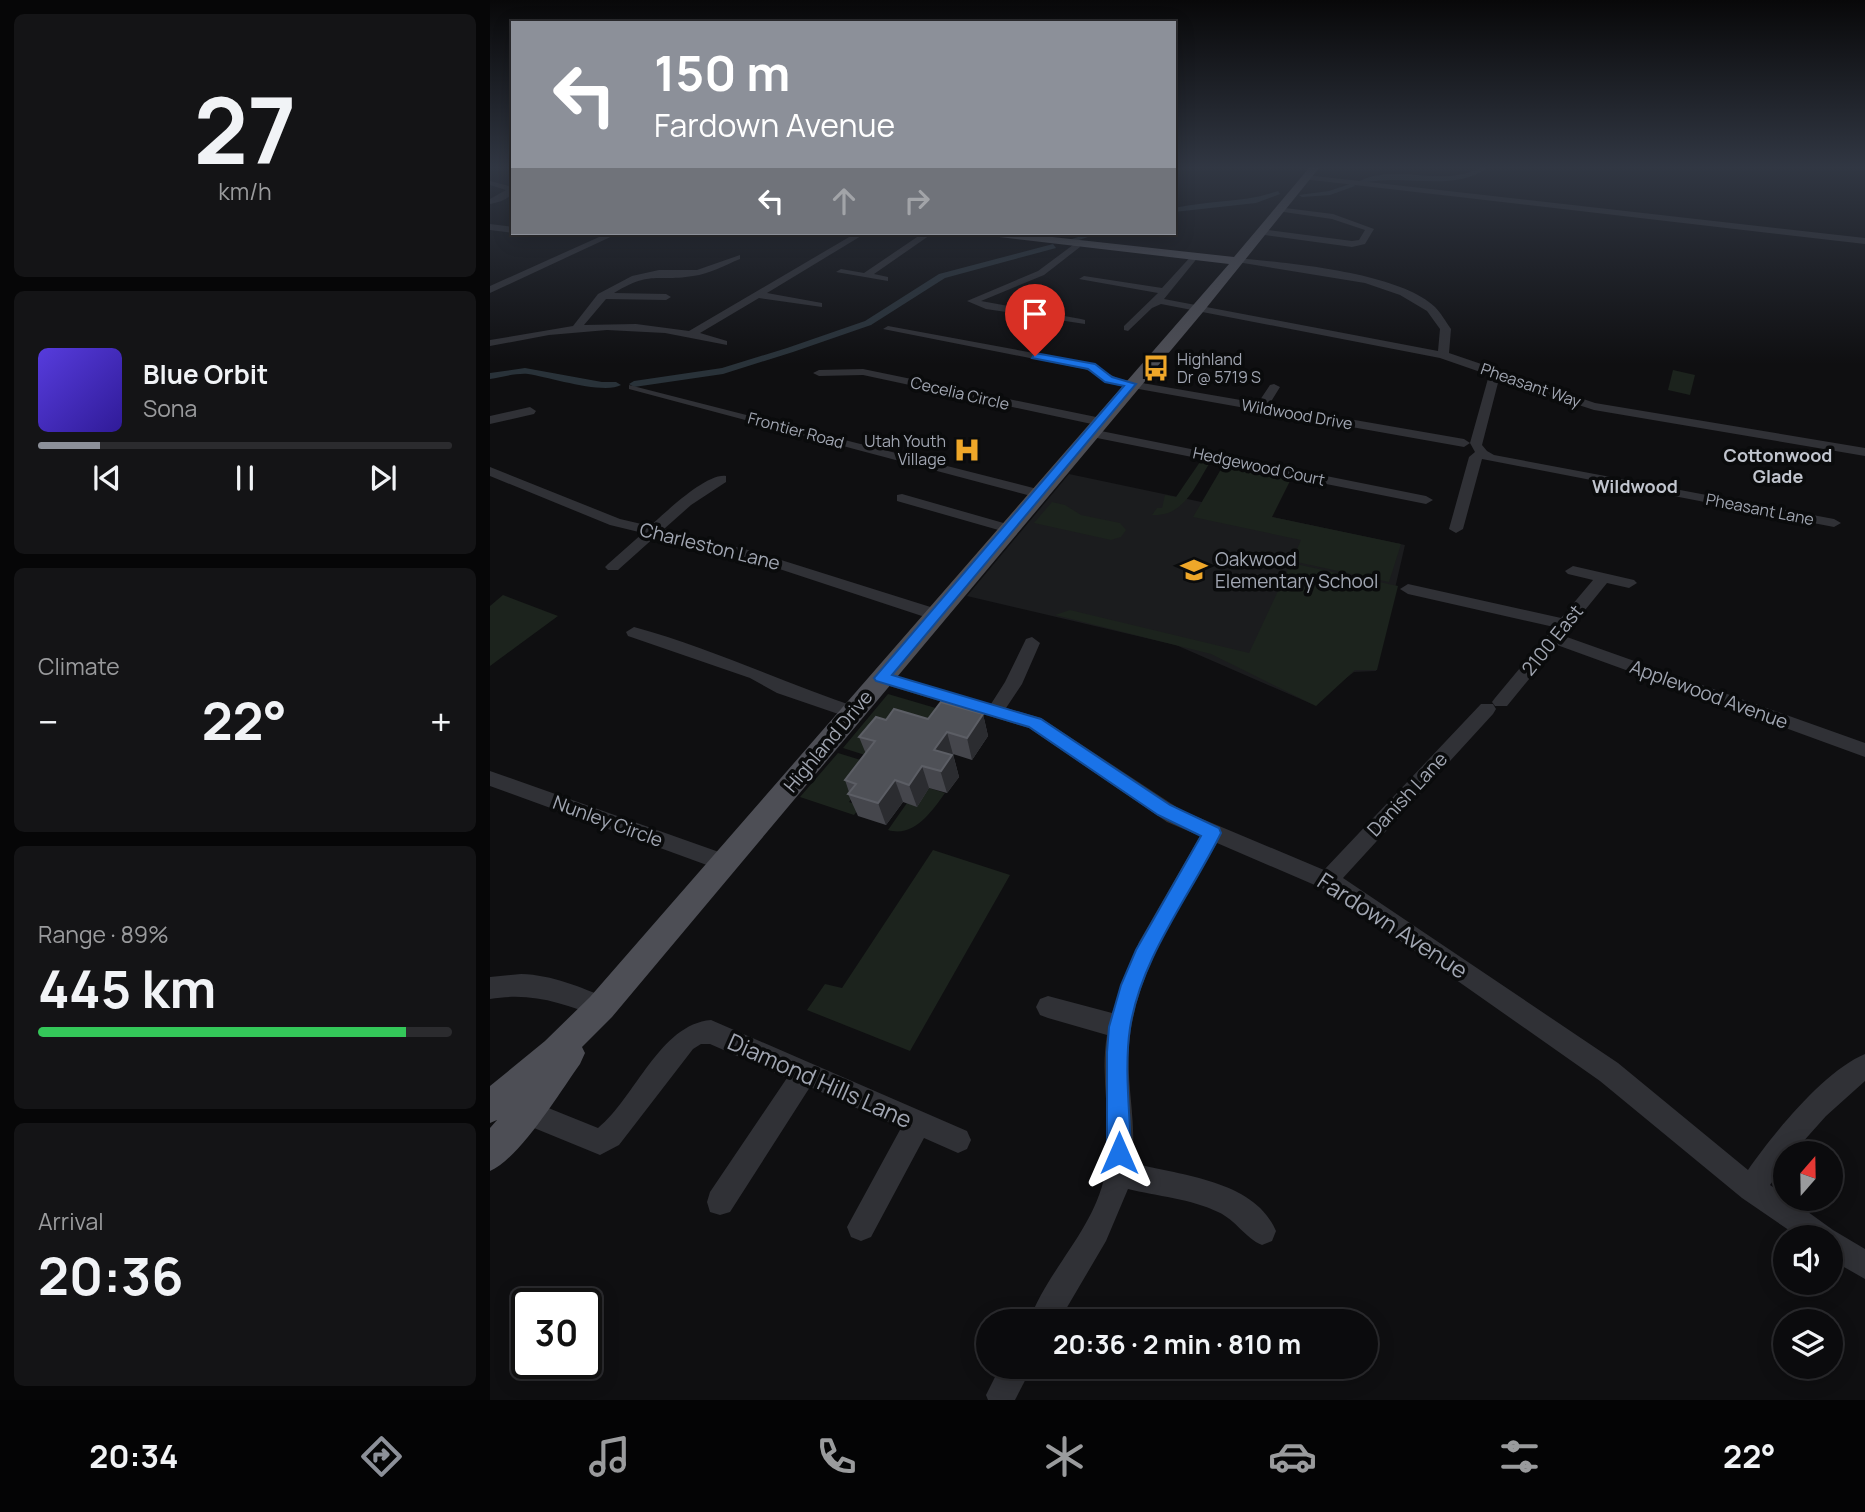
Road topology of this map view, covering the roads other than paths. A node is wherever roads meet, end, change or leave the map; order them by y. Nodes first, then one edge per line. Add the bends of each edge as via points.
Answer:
1 (1259, 233) edge
2 (1271, 233) edge
3 (1367, 233) edge
4 (1803, 233) edge
5 (611, 235) edge
6 (859, 235) edge
7 (926, 235) edge
8 (1005, 235) edge
9 (1865, 241) edge
10 (1077, 245) junction
11 (737, 257) dead end
12 (1192, 258) junction
13 (1236, 261) junction
14 (841, 272) dead end
15 (490, 275) edge
16 (865, 276) junction
17 (513, 279) junction
18 (885, 279) dead end
19 (1084, 279) dead end
20 (490, 290) edge
21 (758, 295) junction
22 (602, 296) junction
23 (1162, 296) junction
24 (666, 297) dead end
25 (818, 305) dead end
26 (1198, 309) junction
27 (1081, 321) dead end
28 (577, 328) junction
29 (1128, 328) dead end
30 (888, 329) dead end
31 (693, 333) junction
32 (490, 343) edge
33 (723, 343) dead end
34 (1443, 355) junction
35 (819, 373) dead end
36 (1495, 373) junction
37 (1131, 384) junction
38 (633, 387) dead end
39 (1274, 387) dead end
40 (1261, 408) junction
41 (530, 411) dead end
42 (490, 420) edge
43 (1096, 427) junction
44 (1464, 443) dead end
45 (1865, 452) edge
46 (1482, 454) junction
47 (490, 471) edge
48 (722, 479) dead end
49 (1040, 494) junction
50 (902, 498) dead end
51 (1426, 500) dead end
52 (1835, 523) dead end
53 (1009, 529) junction
54 (1456, 529) dead end
55 (653, 531) junction
56 (613, 567) dead end
57 (1573, 571) dead end
58 (1603, 578) junction
59 (1629, 583) dead end
60 (1408, 589) dead end
61 (934, 614) junction
62 (1565, 624) junction
63 (634, 632) dead end
64 (1553, 638) junction
65 (1032, 643) dead end
66 (882, 678) junction
67 (1494, 705) joint
68 (996, 710) junction
69 (853, 713) junction
70 (1865, 750) edge
71 (490, 778) edge
72 (1212, 833) junction
73 (726, 863) junction
74 (1328, 880) junction
75 (490, 988) edge
76 (601, 1007) junction
77 (1048, 1007) dead end
78 (1120, 1027) junction
79 (1865, 1066) edge
80 (804, 1074) junction
81 (490, 1107) edge
82 (526, 1112) junction
83 (918, 1123) junction
84 (958, 1140) dead end
85 (490, 1154) edge
86 (1118, 1173) junction
87 (1751, 1189) junction
88 (720, 1202) dead end
89 (1804, 1225) edge
90 (861, 1227) dead end
91 (1262, 1231) dead end
92 (1843, 1251) edge
93 (1865, 1265) edge
94 (1050, 1309) edge
95 (1010, 1379) edge
96 (1001, 1395) dead end

1 - 13 main road, Highland Drive
2 - 3 street via 1355,244
4 - 9 street
5 - 17 street
6 - 21 street
7 - 16 street
8 - 10 main road
10 - 12 main road
10 - 27 street via 1041,273 972,301
11 - 22 street via 693,274 657,273
12 - 13 main road
12 - 23 street
13 - 26 main road, Highland Drive
13 - 34 street via 1353,277 1404,293 1442,321 1447,341
14 - 16 street
15 - 17 street
16 - 18 street
17 - 20 street
19 - 23 street, Pheasant Way
21 - 25 street
21 - 31 street
22 - 24 street
22 - 28 street via 585,311
23 - 26 street, Pheasant Way
23 - 29 street
26 - 34 street, Pheasant Way
26 - 37 main road, Highland Drive
28 - 31 street via 639,325
28 - 32 street
30 - 37 street, Wildwood Drive via 1088,366 1108,380
31 - 33 street
34 - 36 street, Pheasant Way
35 - 43 street, Cecelia Circle via 863,372
36 - 45 street, Pheasant Way via 1594,406
36 - 46 street via 1475,445
37 - 40 street, Wildwood Drive
37 - 43 main road, Highland Drive
38 - 49 street, Frontier Road
39 - 40 street
40 - 44 street, Wildwood Drive
41 - 42 street
43 - 49 main road, Highland Drive
43 - 51 street, Hedgewood Court
46 - 52 street, Pheasant Lane
46 - 54 street via 1475,457
47 - 55 street, Charleston Lane via 605,518
48 - 55 street
49 - 53 main road, Highland Drive
50 - 53 street
53 - 61 main road, Highland Drive
55 - 56 street
55 - 61 street, Charleston Lane via 751,555
57 - 58 street
58 - 59 street
58 - 62 street, 2100 East
60 - 62 street
61 - 66 main road, Highland Drive
62 - 64 street, 2100 East
63 - 69 street
64 - 67 street, 2100 East
64 - 70 street, Applewood Avenue
65 - 68 street
66 - 68 street, Fardown Avenue
66 - 69 main road, Highland Drive
67 - 74 street, Danish Lane
68 - 72 street, Fardown Avenue via 1043,727 1164,810
69 - 73 main road, Highland Drive
71 - 73 street, Nunley Circle
72 - 74 street, Fardown Avenue
72 - 78 street via 1143,957
73 - 76 main road, Highland Drive
74 - 87 street, Fardown Avenue via 1609,1072
75 - 76 street via 548,985
76 - 81 main road, Highland Drive
76 - 82 main road
77 - 78 street
78 - 86 street
79 - 87 street via 1842,1083 1771,1159
80 - 82 street, Diamond Hills Lane via 711,1032 697,1032 678,1049 610,1136 600,1142
80 - 83 street, Diamond Hills Lane
80 - 88 street
82 - 85 main road
83 - 84 street, Diamond Hills Lane
83 - 90 street
86 - 91 street via 1219,1198 1242,1210
86 - 94 street via 1100,1222
87 - 89 street, Fardown Avenue
92 - 93 street
95 - 96 street

